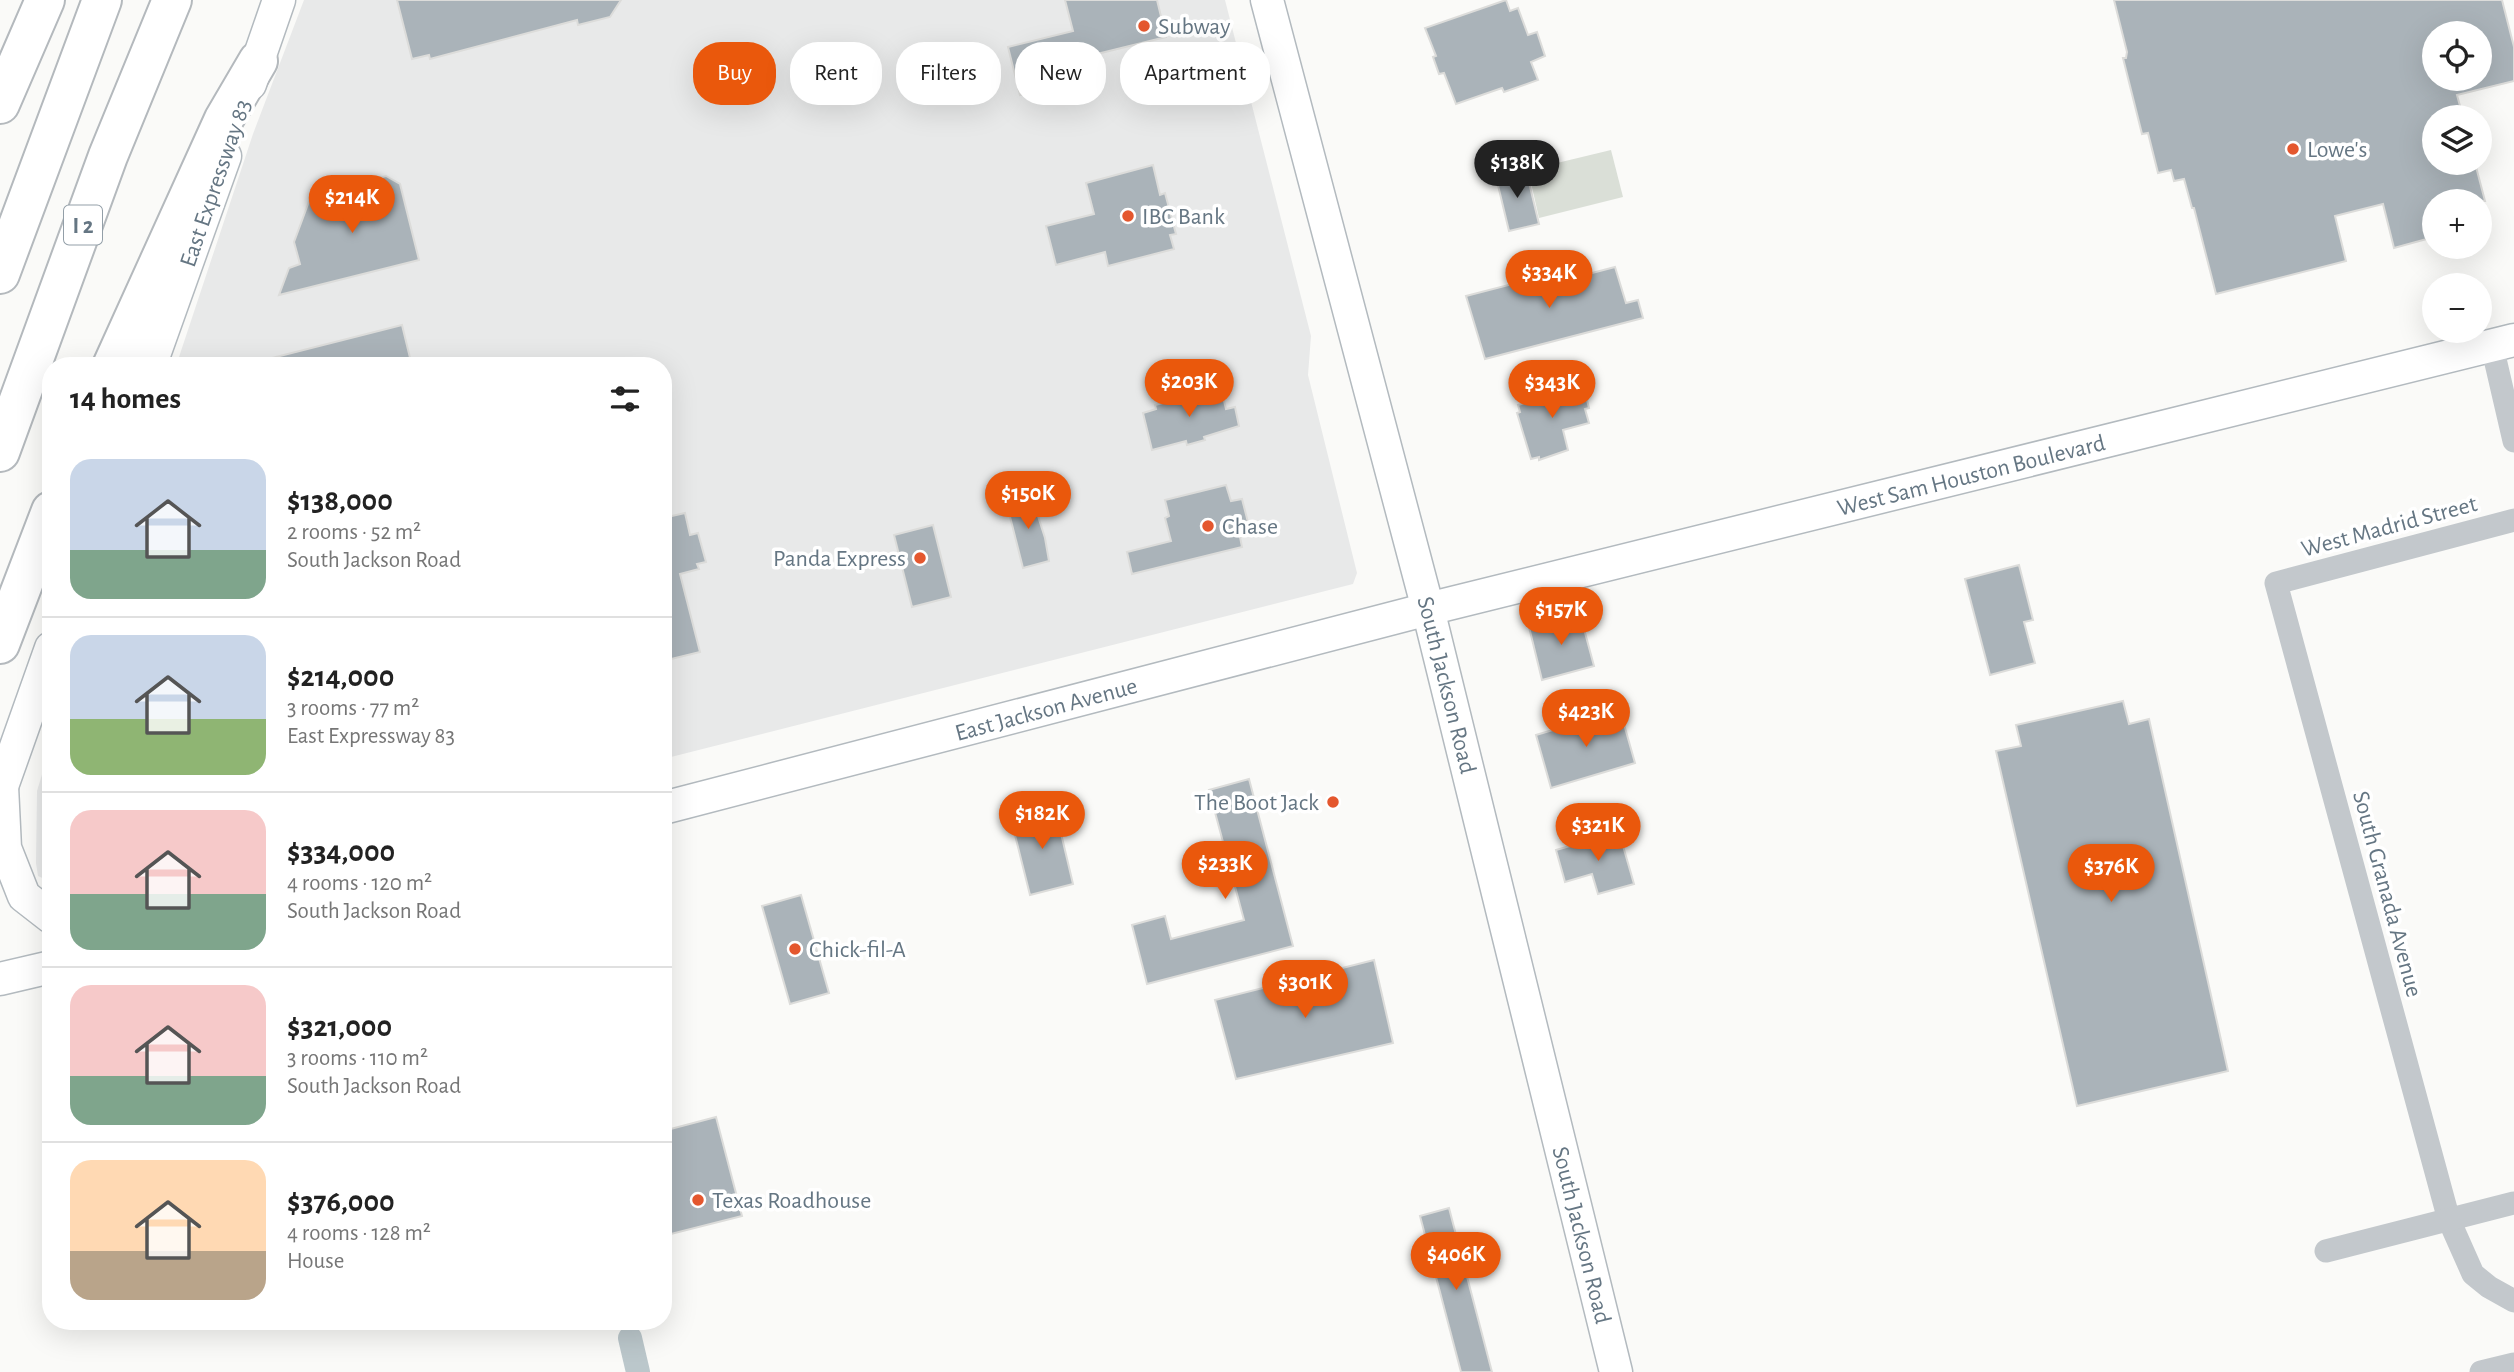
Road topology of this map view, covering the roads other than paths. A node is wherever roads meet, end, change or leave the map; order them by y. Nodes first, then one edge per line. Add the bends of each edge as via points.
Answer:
1 (22, 0) edge
2 (45, 0) edge
3 (103, 0) edge
4 (172, 0) edge
5 (279, 0) edge
6 (1267, 0) edge
7 (258, 61) junction
8 (0, 65) edge
9 (0, 104) edge
10 (0, 274) edge
11 (2503, 343) edge
12 (115, 357) edge
13 (153, 357) edge
14 (2514, 442) edge
15 (0, 452) edge
16 (2514, 520) edge
17 (42, 534) edge
18 (2276, 583) joint
19 (1428, 609) junction
20 (0, 644) edge
21 (42, 673) edge
22 (1, 789) edge
23 (672, 805) edge
24 (42, 910) edge
25 (42, 969) edge
26 (0, 979) edge
27 (2514, 1203) edge
28 (2449, 1220) junction
29 (2326, 1251) dead end
30 (2514, 1301) edge
31 (2514, 1364) edge
32 (1616, 1372) edge
33 (2481, 1372) edge

1 - 8 highway
2 - 9 highway
3 - 10 highway, I 2
4 - 15 highway, I 2 via 108,156
5 - 7 main road, East Expressway 83
6 - 19 main road, South Jackson Road
7 - 12 highway via 224,119
7 - 13 main road, East Expressway 83
11 - 14 street
11 - 19 main road, West Sam Houston Boulevard
16 - 18 street, West Madrid Street
17 - 20 highway
18 - 28 street, South Granada Avenue
19 - 23 main road, East Jackson Avenue
19 - 32 main road, South Jackson Road
21 - 22 main road
22 - 24 main road via 5,848 24,896
25 - 26 main road
27 - 28 street
28 - 29 street
28 - 30 street, South Granada Avenue via 2473,1274
31 - 33 street

